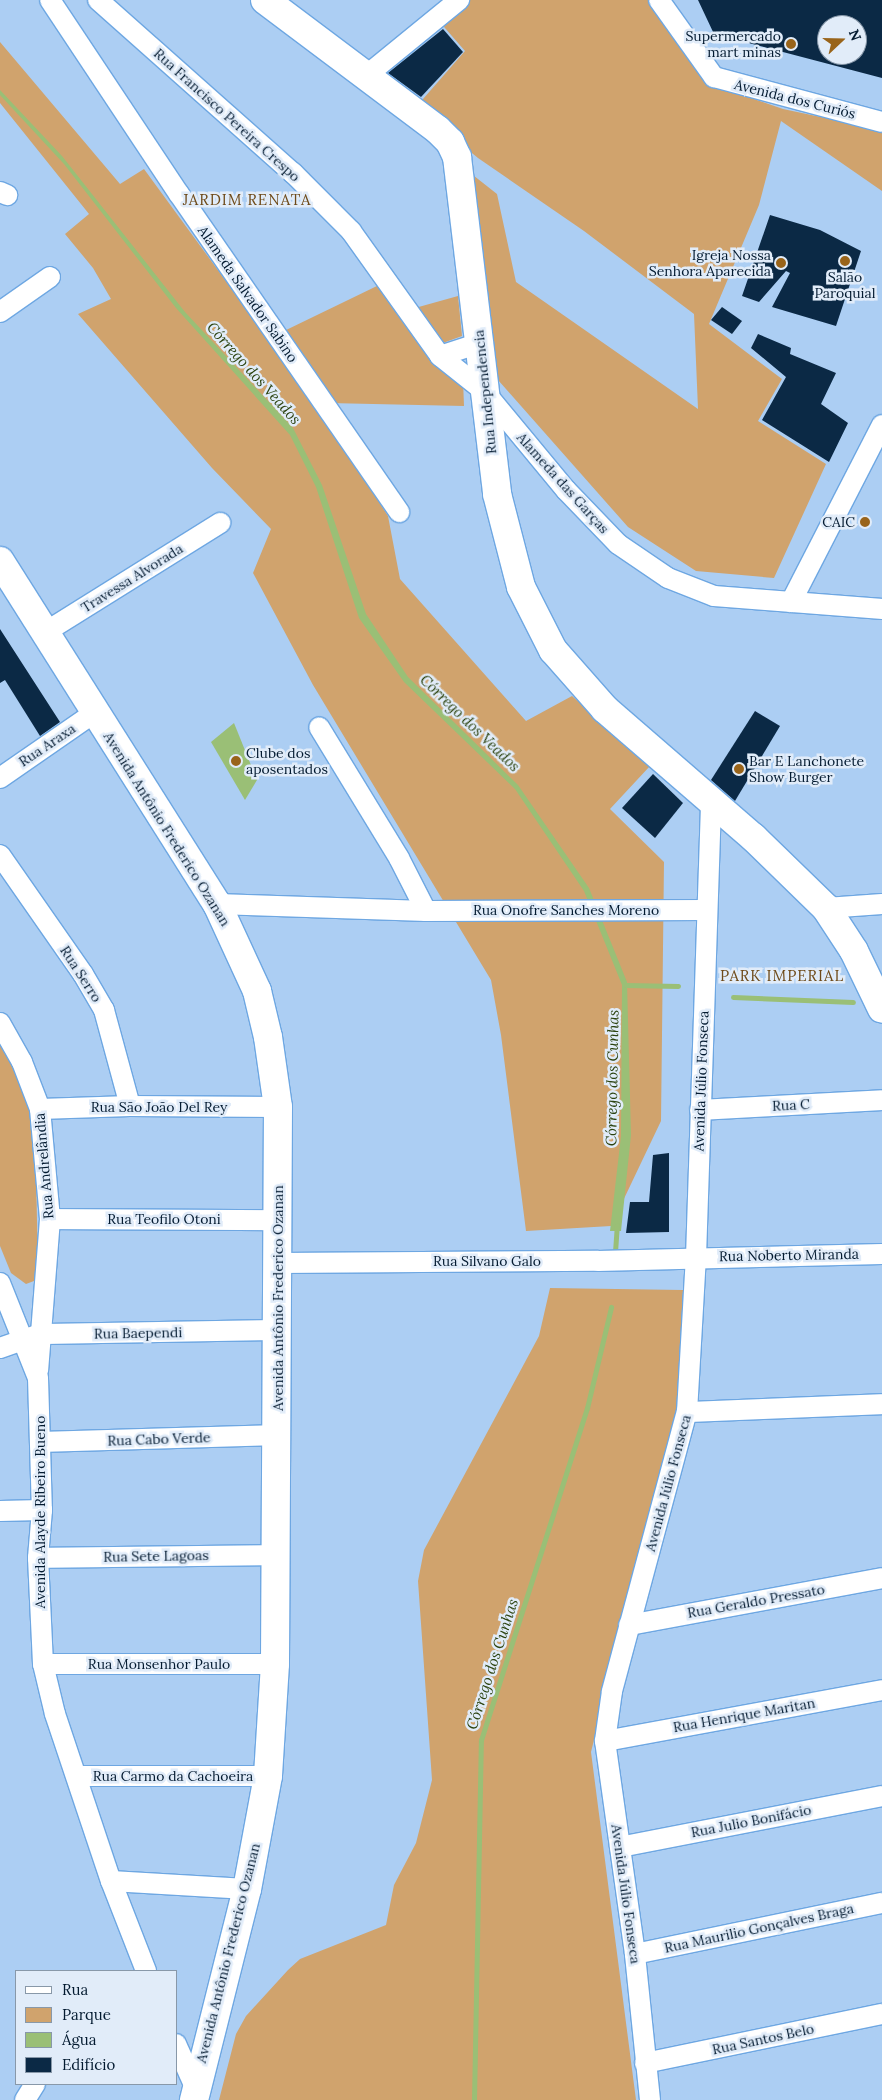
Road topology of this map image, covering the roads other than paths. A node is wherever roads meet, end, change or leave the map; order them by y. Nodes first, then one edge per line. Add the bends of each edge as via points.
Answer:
1 (50, 0) edge
2 (98, 0) edge
3 (265, 0) edge
4 (459, 0) edge
5 (659, 0) edge
6 (367, 75) junction
7 (882, 122) edge
8 (50, 277) dead end
9 (0, 312) edge
10 (480, 343) junction
11 (440, 356) junction
12 (484, 391) junction
13 (882, 425) edge
14 (399, 512) dead end
15 (220, 523) dead end
16 (0, 561) edge
17 (792, 602) junction
18 (882, 609) edge
19 (44, 633) junction
20 (94, 713) junction
21 (319, 727) dead end
22 (0, 778) edge
23 (711, 799) junction
24 (0, 855) edge
25 (217, 904) junction
26 (882, 904) edge
27 (826, 908) junction
28 (707, 910) junction
29 (426, 911) junction
30 (882, 1009) edge
31 (0, 1023) edge
32 (882, 1100) edge
33 (130, 1106) junction
34 (278, 1107) junction
35 (40, 1109) junction
36 (700, 1110) junction
37 (50, 1218) junction
38 (277, 1220) junction
39 (882, 1254) edge
40 (696, 1257) junction
41 (279, 1263) junction
42 (0, 1283) edge
43 (278, 1330) junction
44 (32, 1337) junction
45 (0, 1348) edge
46 (882, 1404) edge
47 (687, 1412) junction
48 (278, 1435) junction
49 (41, 1442) junction
50 (42, 1510) junction
51 (0, 1511) edge
52 (274, 1555) junction
53 (38, 1558) junction
54 (882, 1578) edge
55 (629, 1625) junction
56 (43, 1664) junction
57 (275, 1664) junction
58 (882, 1690) edge
59 (605, 1740) junction
60 (77, 1776) junction
61 (268, 1776) junction
62 (882, 1796) edge
63 (620, 1847) junction
64 (111, 1881) junction
65 (247, 1889) junction
66 (882, 1903) edge
67 (635, 1954) junction
68 (146, 1970) edge
69 (882, 2014) edge
70 (178, 2050) edge
71 (644, 2063) junction
72 (34, 2085) edge
73 (194, 2094) edge
74 (25, 2100) edge
75 (650, 2100) edge

1 - 14 street, Alameda Salvador Sabino via 179,194
2 - 11 street, Rua Francisco Pereira Crespo via 293,173 351,231
3 - 6 street, Rua Independencia
4 - 6 street
5 - 7 street, Avenida dos Curiós via 710,72 720,80
6 - 10 street, Rua Independencia via 438,130 450,142 457,157
8 - 9 street
10 - 11 street
10 - 12 street, Rua Independencia
11 - 12 street, Rua Francisco Pereira Crespo
12 - 17 street, Alameda das Garças via 566,490 618,544 668,578 714,596
12 - 23 street, Rua Independencia via 497,494 521,587 553,650 605,709
13 - 17 street
15 - 19 street, Travessa Alvorada
16 - 19 street, Avenida Antônio Frederico Ozanan
17 - 18 street, Alameda das Garças
19 - 20 street, Avenida Antônio Frederico Ozanan
20 - 22 street, Rua Araxa
20 - 25 street, Avenida Antônio Frederico Ozanan
21 - 29 street via 399,858
23 - 27 street, Rua Independencia
23 - 28 street, Avenida Júlio Fonseca
24 - 33 street, Rua Serro via 104,1010
25 - 29 street, Rua Onofre Sanches Moreno
25 - 34 street, Avenida Antônio Frederico Ozanan via 257,991 268,1037
26 - 27 street
27 - 30 street, Rua Independencia via 854,951
28 - 29 street, Rua Onofre Sanches Moreno
28 - 36 street, Avenida Júlio Fonseca
31 - 35 street, Rua Andrelândia via 22,1062
32 - 36 street, Rua C
33 - 34 street, Rua São João Del Rey
33 - 35 street, Rua São João Del Rey
34 - 38 street, Avenida Antônio Frederico Ozanan
35 - 37 street, Rua Andrelândia
36 - 40 street, Avenida Júlio Fonseca
37 - 38 street, Rua Teofilo Otoni
37 - 44 street, Rua Andrelândia
38 - 41 street, Avenida Antônio Frederico Ozanan
39 - 40 street, Rua Noberto Miranda
40 - 41 street, Rua Silvano Galo via 598,1261
40 - 47 street, Avenida Júlio Fonseca
41 - 43 street, Avenida Antônio Frederico Ozanan
42 - 44 street, Avenida Alayde Ribeiro Bueno
43 - 44 street, Rua Baependi
43 - 48 street, Avenida Antônio Frederico Ozanan
44 - 45 street, Rua Baependi
44 - 49 street, Avenida Alayde Ribeiro Bueno
46 - 47 street
47 - 55 street, Avenida Júlio Fonseca
48 - 49 street, Rua Cabo Verde
48 - 52 street, Avenida Antônio Frederico Ozanan
49 - 50 street, Avenida Alayde Ribeiro Bueno
50 - 51 street
50 - 53 street, Avenida Alayde Ribeiro Bueno
52 - 53 street, Rua Sete Lagoas
52 - 57 street, Avenida Antônio Frederico Ozanan
53 - 56 street, Avenida Alayde Ribeiro Bueno
54 - 55 street, Rua Geraldo Pressato
55 - 59 street, Avenida Júlio Fonseca via 612,1691
56 - 57 street, Rua Monsenhor Paulo
56 - 60 street, Avenida Alayde Ribeiro Bueno via 55,1714
57 - 61 street, Avenida Antônio Frederico Ozanan
58 - 59 street, Rua Henrique Maritan
59 - 63 street, Avenida Júlio Fonseca
60 - 61 street, Rua Carmo da Cachoeira
60 - 64 street, Avenida Alayde Ribeiro Bueno
61 - 65 street, Avenida Antônio Frederico Ozanan
62 - 63 street, Rua Julio Bonifácio
63 - 67 street, Avenida Júlio Fonseca
64 - 65 street
64 - 68 street, Avenida Alayde Ribeiro Bueno
65 - 73 street, Avenida Antônio Frederico Ozanan
66 - 67 street, Rua Maurilio Gonçalves Braga
67 - 71 street, Avenida Júlio Fonseca
69 - 71 street, Rua Santos Belo
70 - 73 street
71 - 75 street, Avenida Júlio Fonseca
72 - 74 street

